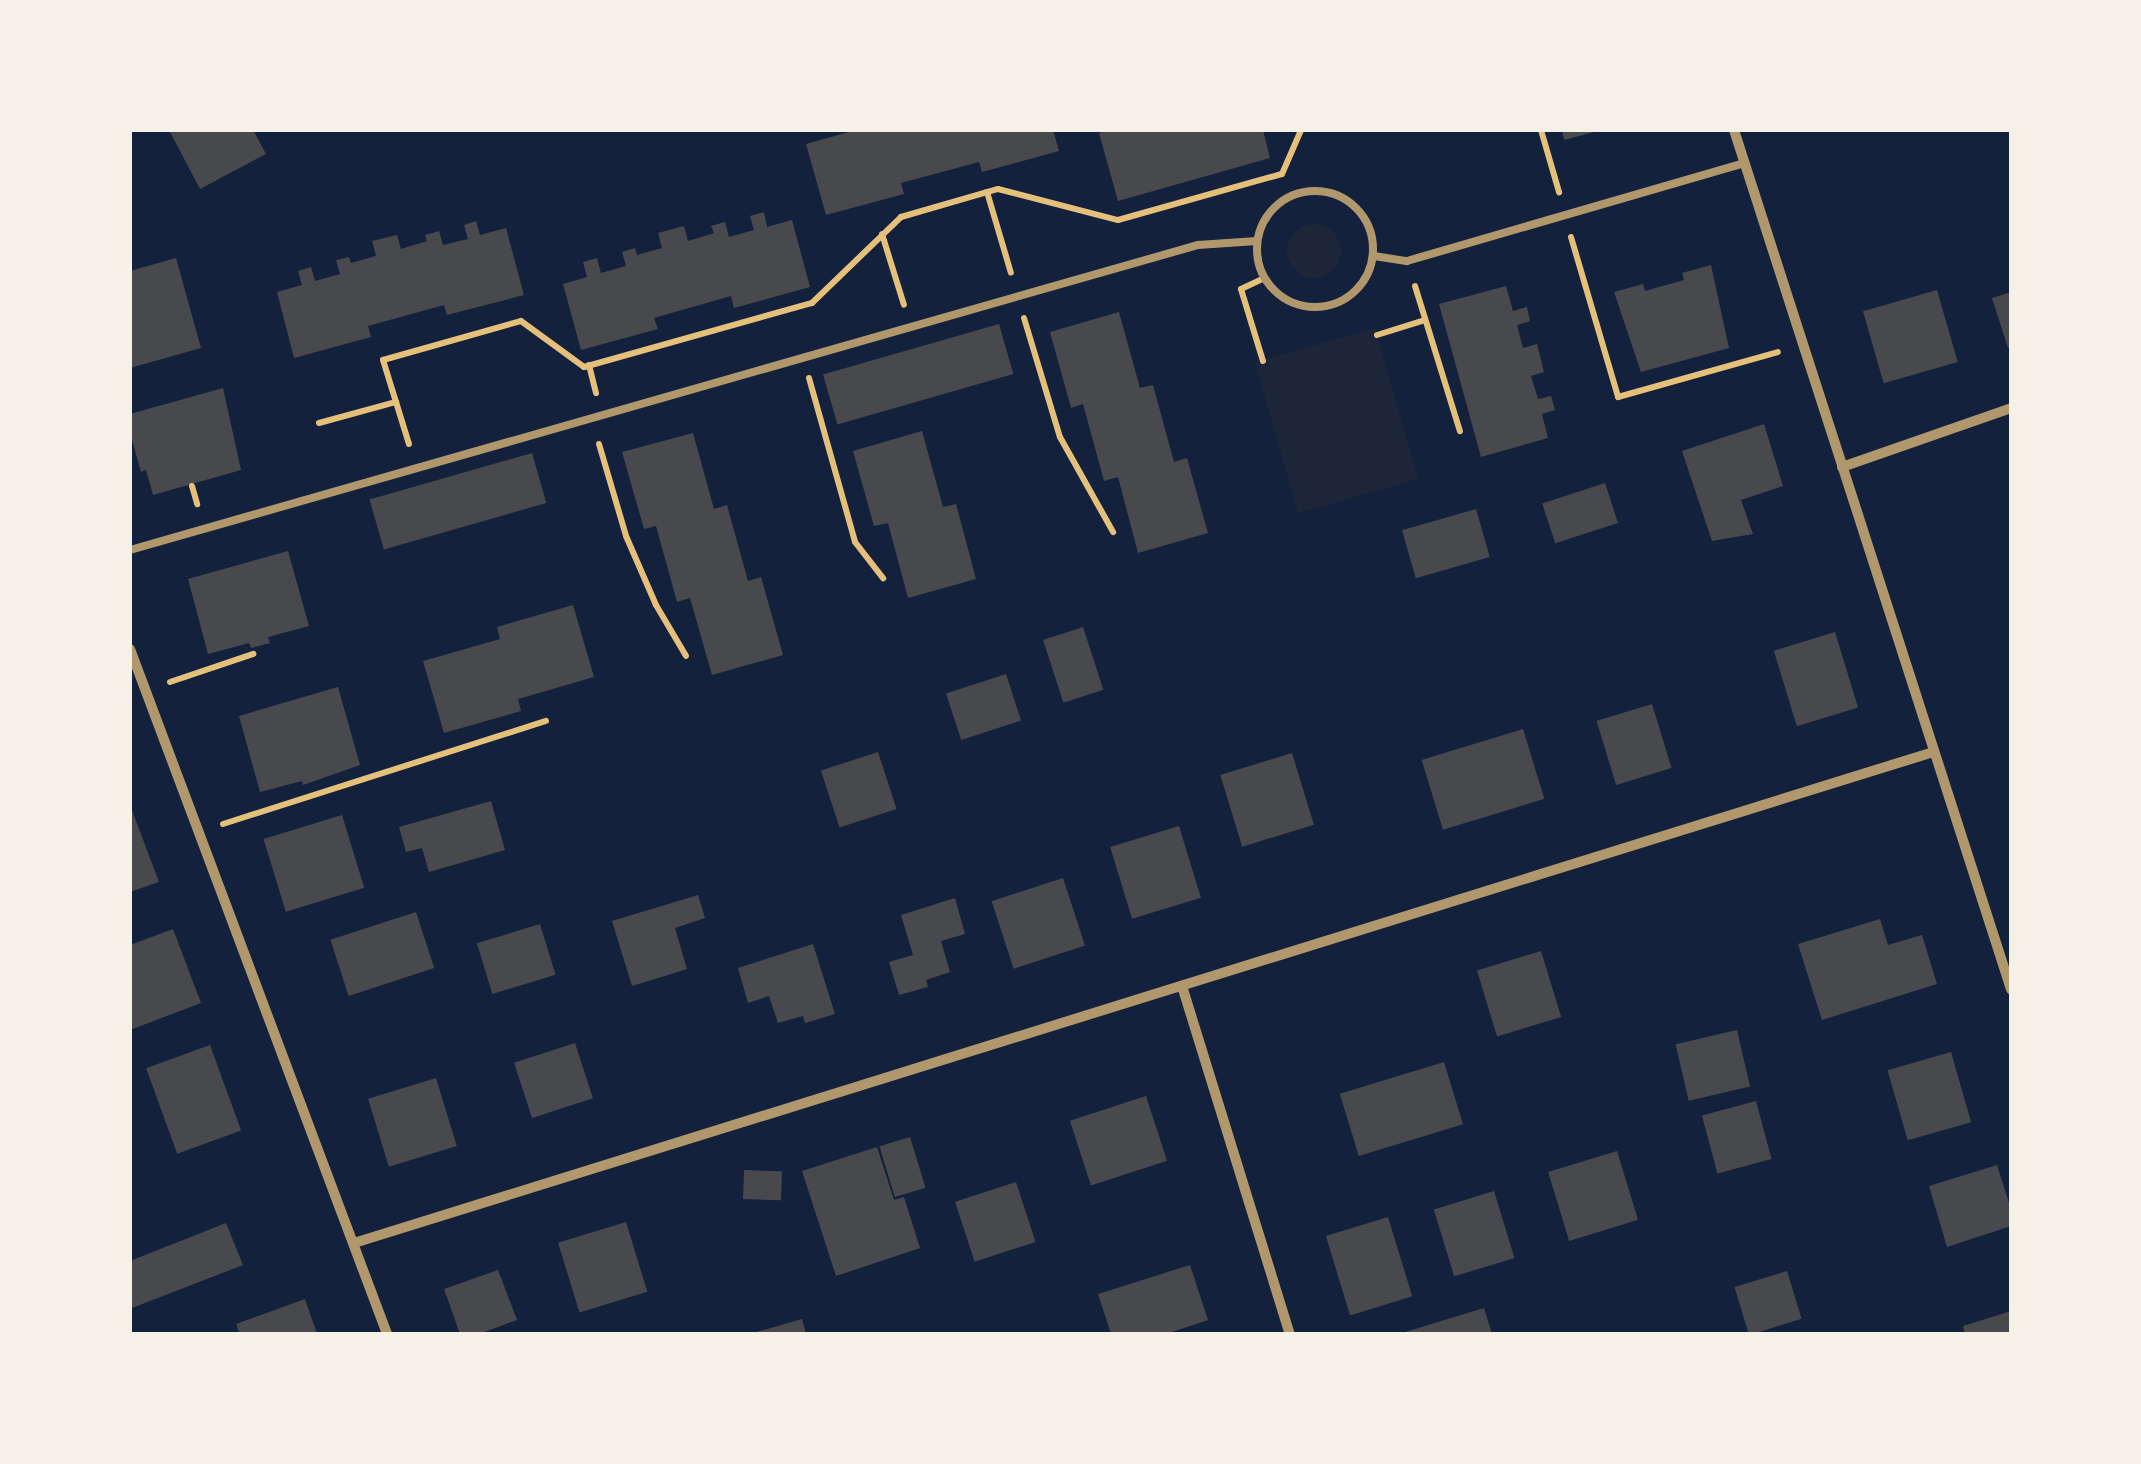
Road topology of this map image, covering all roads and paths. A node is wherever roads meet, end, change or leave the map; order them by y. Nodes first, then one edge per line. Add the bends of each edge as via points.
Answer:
1 (1301, 130) edge
2 (1541, 130) edge
3 (1734, 130) edge
4 (1745, 163) junction
5 (987, 192) junction
6 (1565, 216) junction
7 (882, 234) junction
8 (1257, 241) junction
9 (1374, 256) junction
10 (1407, 260) junction
11 (1265, 278) junction
12 (1018, 297) junction
13 (1425, 320) junction
14 (910, 328) junction
15 (1377, 335) dead end
16 (1803, 344) junction
17 (803, 358) junction
18 (1263, 361) dead end
19 (396, 402) junction
20 (2011, 408) edge
21 (592, 418) junction
22 (319, 423) dead end
23 (1460, 431) dead end
24 (1842, 467) junction
25 (416, 468) junction
26 (1113, 532) dead end
27 (130, 550) edge
28 (883, 578) dead end
29 (130, 649) edge
30 (253, 654) dead end
31 (686, 656) dead end
32 (146, 690) junction
33 (546, 721) dead end
34 (1933, 752) junction
35 (199, 833) junction
36 (1182, 986) junction
37 (2011, 989) edge
38 (354, 1244) junction
39 (387, 1334) edge
40 (1290, 1334) edge

1 - 5 path via 1282,174 1118,220 998,189
2 - 6 path
3 - 4 street
4 - 6 lane
4 - 16 street
5 - 7 path via 901,217
5 - 12 path
6 - 10 lane
6 - 16 path via 1618,397
7 - 14 path
7 - 19 path via 812,303 584,367 521,321 383,360
8 - 9 lane via 1264,219 1280,202 1324,190 1362,213
8 - 11 lane
8 - 12 lane via 1198,245
9 - 10 lane
9 - 11 lane via 1366,278 1330,306 1286,300
10 - 13 path
11 - 18 path via 1241,290
12 - 14 lane
12 - 26 path via 1060,438
13 - 15 path
13 - 23 path
14 - 17 lane
16 - 24 street
17 - 21 lane
17 - 28 path via 856,542
19 - 22 path
19 - 25 path
20 - 24 street
21 - 25 lane
21 - 31 path via 626,536
24 - 34 street
25 - 27 lane
29 - 32 street
30 - 32 path
32 - 35 street
33 - 35 path
34 - 36 street
34 - 37 street
35 - 38 street
36 - 38 street
36 - 40 street
38 - 39 street

